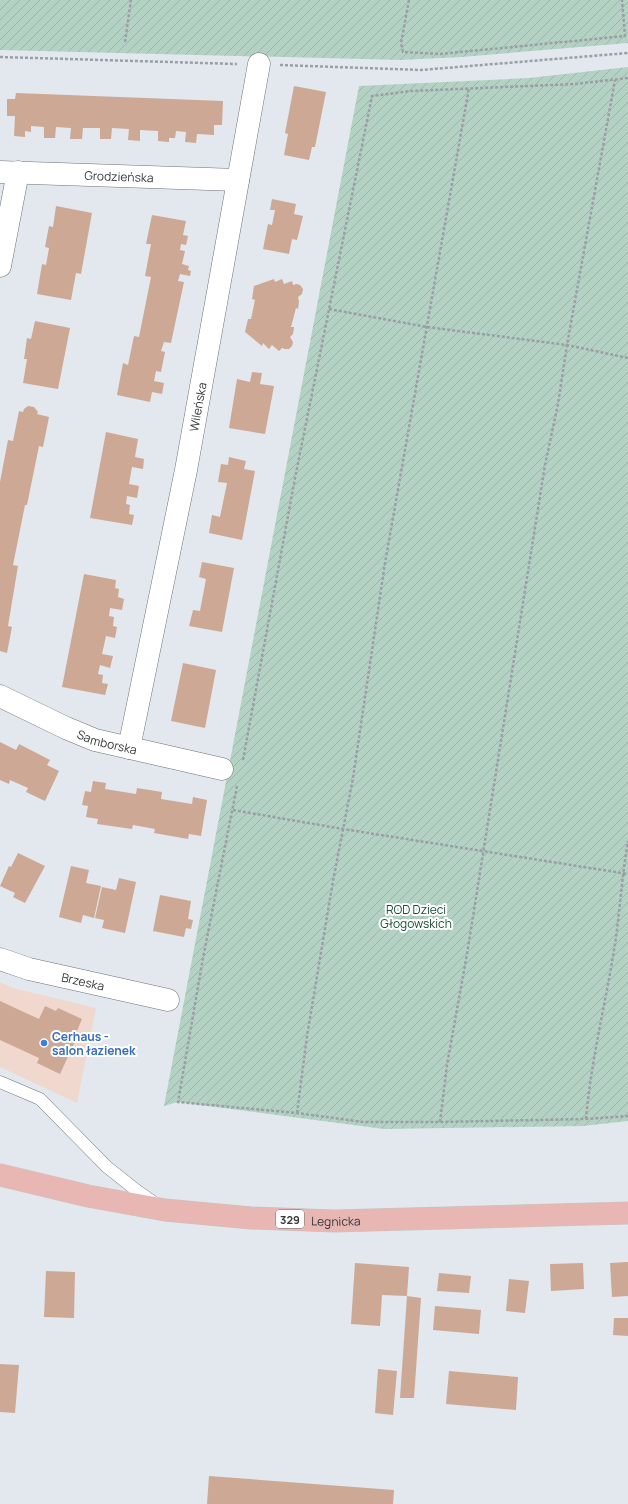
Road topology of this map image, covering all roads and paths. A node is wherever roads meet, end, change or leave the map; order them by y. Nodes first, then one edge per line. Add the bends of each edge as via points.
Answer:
1 (131, 0) edge
2 (409, 0) edge
3 (622, 0) edge
4 (626, 36) edge
5 (125, 42) dead end
6 (628, 53) edge
7 (0, 57) edge
8 (259, 64) junction
9 (628, 78) edge
10 (615, 80) junction
11 (469, 88) junction
12 (9, 172) edge
13 (238, 180) junction
14 (0, 266) edge
15 (329, 309) junction
16 (427, 327) junction
17 (567, 345) junction
18 (628, 358) edge
19 (0, 696) edge
20 (129, 748) junction
21 (234, 770) junction
22 (233, 810) junction
23 (343, 829) junction
24 (628, 841) edge
25 (483, 851) junction
26 (623, 873) junction
27 (628, 874) edge
28 (0, 959) edge
29 (168, 1000) dead end
30 (0, 1082) edge
31 (297, 1113) junction
32 (628, 1116) edge
33 (586, 1119) junction
34 (440, 1122) junction
35 (0, 1175) edge
36 (165, 1210) junction
37 (628, 1213) edge

1 - 5 path
2 - 4 path via 401,43 403,52 440,54
3 - 4 path
6 - 8 path via 421,70
7 - 8 path
8 - 13 street, Wileńska
9 - 10 path
10 - 11 path
10 - 17 path
11 - 15 path via 411,90 372,96
11 - 16 path
12 - 13 street, Grodzieńska
12 - 14 street
13 - 20 street, Wileńska via 186,470
15 - 16 path
15 - 21 path
16 - 17 path
16 - 23 path via 385,563
17 - 18 path
17 - 25 path via 545,465
19 - 20 street, Samborska via 95,740
20 - 21 street, Samborska
21 - 22 path
22 - 23 path
22 - 31 path via 203,958 178,1102
23 - 25 path
23 - 31 path via 307,1036
24 - 26 path
25 - 26 path
25 - 34 path via 447,1065
26 - 27 path
26 - 33 path via 615,944
28 - 29 street, Brzeska via 29,969
30 - 36 lane via 40,1099 107,1167
31 - 34 path via 363,1122
32 - 33 path
33 - 34 path
35 - 36 main road, Legnicka / 329 via 88,1196
36 - 37 main road, Legnicka / 329 via 251,1218 334,1221

